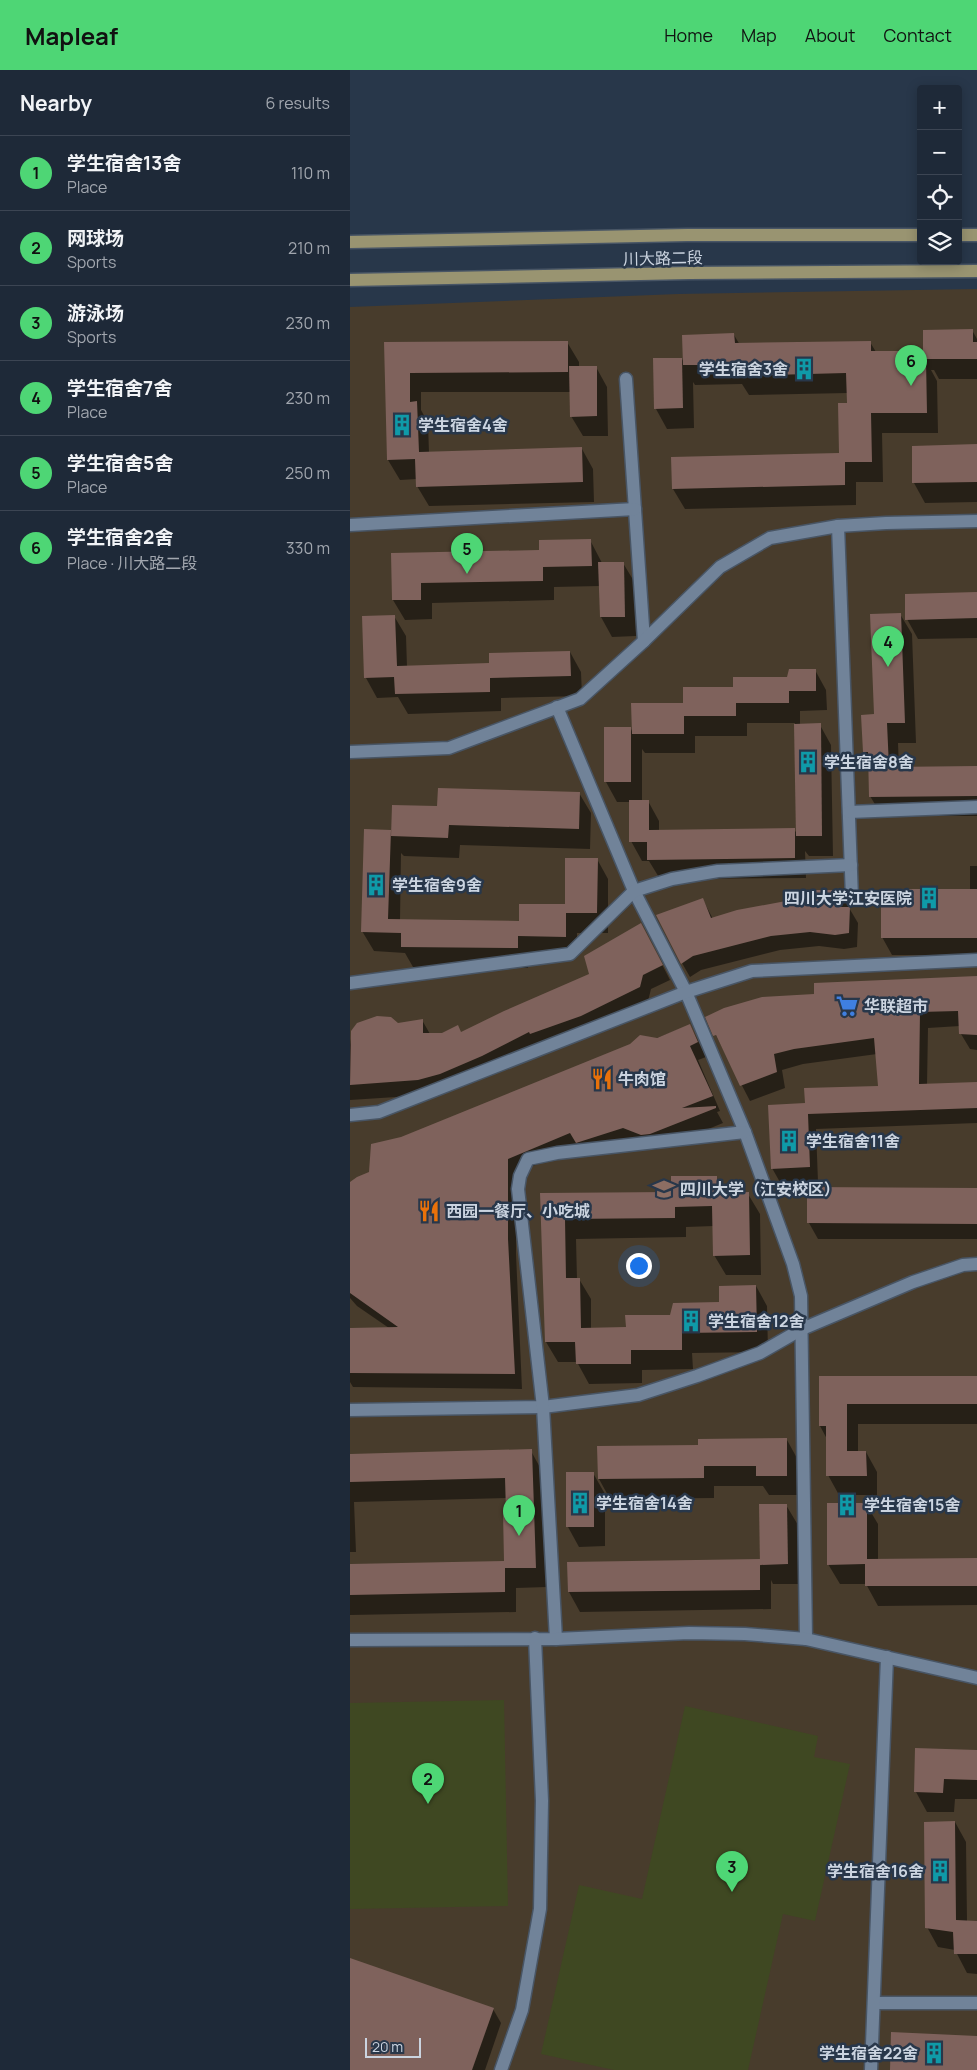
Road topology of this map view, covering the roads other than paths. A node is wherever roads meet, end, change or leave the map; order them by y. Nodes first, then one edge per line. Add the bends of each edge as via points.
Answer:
1 (917, 235) edge
2 (962, 235) edge
3 (977, 235) edge
4 (350, 242) edge
5 (977, 270) edge
6 (350, 280) edge
7 (626, 379) dead end
8 (636, 510) junction
9 (977, 521) edge
10 (350, 526) edge
11 (838, 526) junction
12 (644, 641) junction
13 (557, 707) junction
14 (350, 752) edge
15 (977, 807) edge
16 (849, 812) junction
17 (851, 865) junction
18 (634, 891) junction
19 (852, 898) dead end
20 (977, 960) edge
21 (350, 983) edge
22 (686, 992) junction
23 (350, 1115) edge
24 (745, 1132) junction
25 (977, 1264) edge
26 (802, 1329) junction
27 (542, 1407) junction
28 (350, 1410) edge
29 (535, 1638) junction
30 (556, 1638) junction
31 (806, 1639) junction
32 (350, 1640) edge
33 (887, 1657) junction
34 (977, 1678) edge
35 (874, 2003) junction
36 (977, 2003) edge
37 (501, 2070) edge
38 (871, 2070) edge

1 - 4 main road, 川大路二段 via 688,235
2 - 3 main road
5 - 6 main road, 川大路二段
7 - 8 street
8 - 10 street
8 - 12 street
9 - 11 street
11 - 12 street via 770,538 720,568
11 - 16 street
12 - 13 street via 580,699
13 - 14 street via 449,748
13 - 18 street
15 - 16 street
16 - 17 street
17 - 18 street via 718,871 672,879
17 - 19 street
18 - 21 street via 570,954
18 - 22 street
20 - 22 street via 752,970
22 - 23 street via 379,1112
22 - 24 street
24 - 26 street via 793,1264 801,1296
24 - 27 street via 528,1159 518,1189
25 - 26 street via 963,1265 913,1282
26 - 27 street via 760,1353 638,1395
26 - 31 street
27 - 28 street
27 - 30 street
29 - 30 street
29 - 32 street
29 - 37 street via 542,1801 540,1910 522,2010
30 - 31 street via 688,1632
31 - 33 street
33 - 34 street
33 - 35 street
35 - 36 street
35 - 38 street

